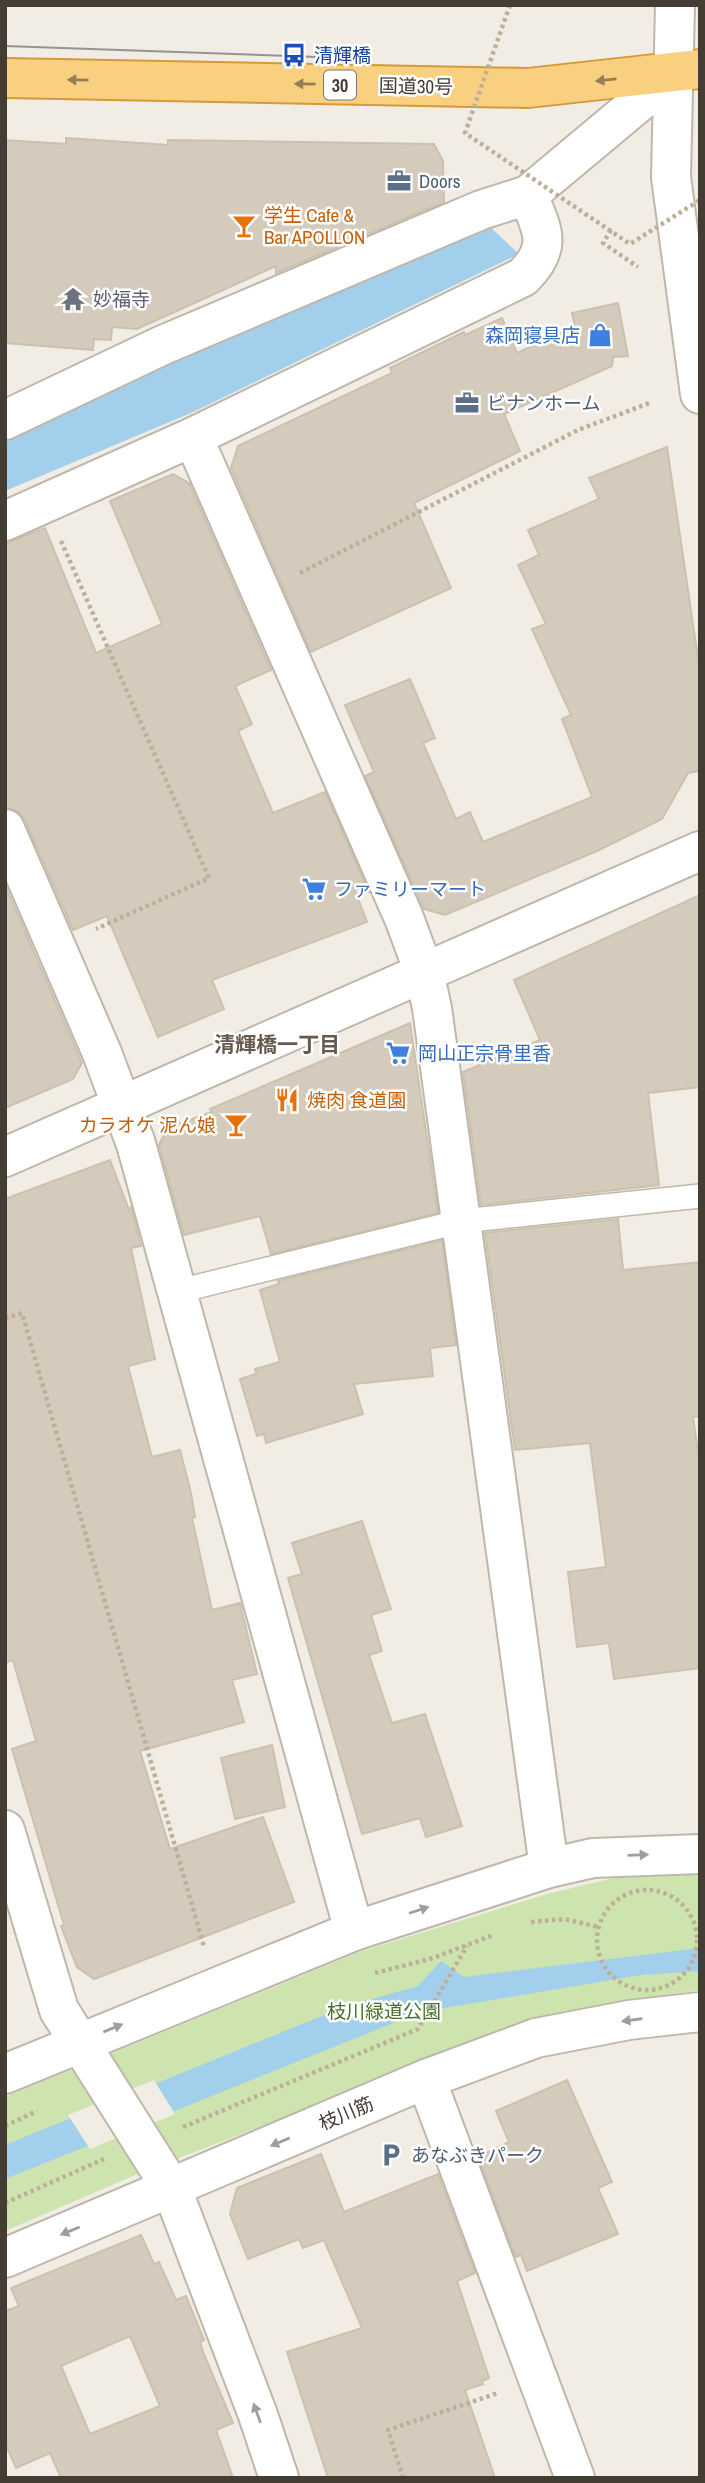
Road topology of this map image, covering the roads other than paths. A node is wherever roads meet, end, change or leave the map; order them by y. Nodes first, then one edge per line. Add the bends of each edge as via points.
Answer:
1 (675, 5) edge
2 (687, 71) edge
3 (5, 79) edge
4 (528, 195) junction
5 (700, 394) edge
6 (5, 420) edge
7 (193, 437) junction
8 (5, 521) edge
9 (5, 829) edge
10 (700, 851) edge
11 (424, 972) junction
12 (124, 1105) junction
13 (5, 1157) edge
14 (700, 1196) edge
15 (462, 1221) junction
16 (179, 1291) junction
17 (5, 1830) edge
18 (700, 1854) edge
19 (549, 1868) junction
20 (354, 1931) junction
21 (700, 2012) edge
22 (79, 2042) junction
23 (5, 2074) edge
24 (426, 2079) junction
25 (172, 2189) junction
26 (5, 2258) edge
27 (279, 2478) edge
28 (575, 2478) edge

1 - 2 street
2 -> 3 highway, 国道30号 / 30 via 528,88
2 - 4 street
2 - 5 street via 671,177
4 - 6 street via 481,210 163,345
4 - 7 street via 544,238 543,250 523,277
7 - 8 street
7 - 11 street
9 - 12 street
10 - 11 street
11 - 12 street
11 - 15 street
12 - 13 street
12 - 16 street
14 - 15 lane
15 - 16 lane
15 - 19 street
16 - 20 street
17 - 22 street via 59,2010
19 -> 18 street via 593,1858
20 -> 19 street
22 -> 20 street
21 -> 24 street, 枝川筋 via 536,2038
22 - 23 street
22 - 25 street via 109,2090 123,2145
24 -> 25 street, 枝川筋
24 - 28 street
25 -> 26 street, 枝川筋
27 -> 25 street

